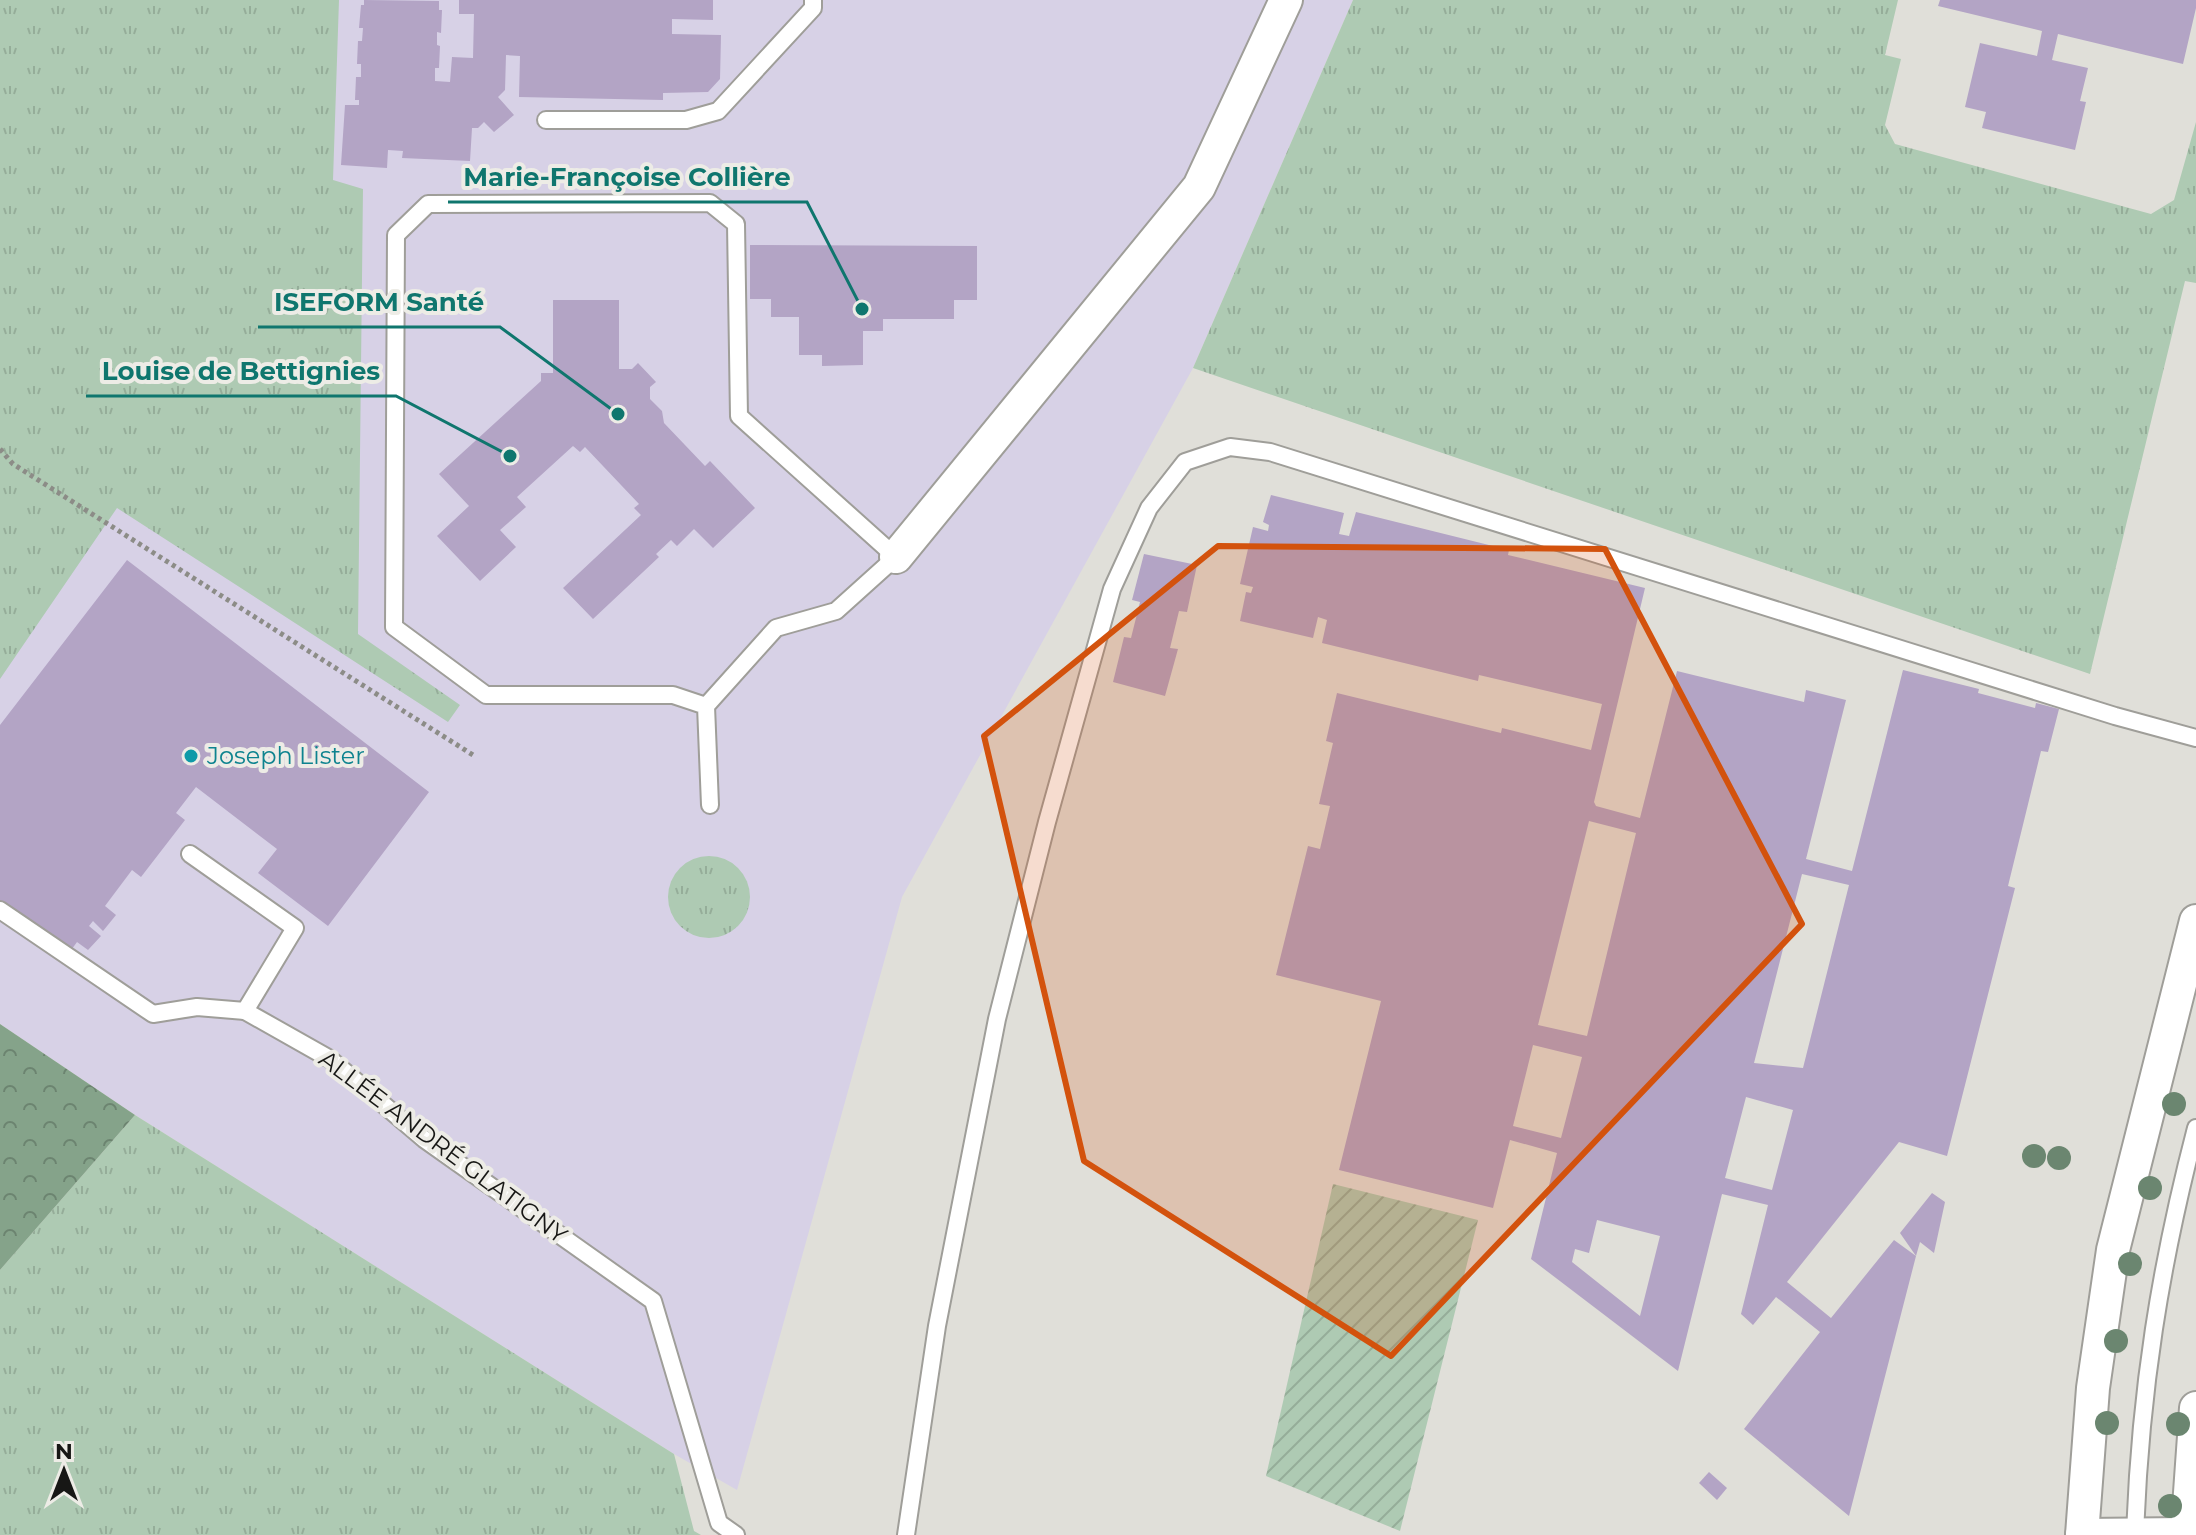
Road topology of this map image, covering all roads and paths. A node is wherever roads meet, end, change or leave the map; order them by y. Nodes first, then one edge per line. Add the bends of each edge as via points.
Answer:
1 (813, 0) edge
2 (1286, 0) edge
3 (546, 120) dead end
4 (0, 449) edge
5 (896, 557) junction
6 (706, 706) junction
7 (2196, 738) edge
8 (473, 755) dead end
9 (710, 805) dead end
10 (190, 854) dead end
11 (0, 910) edge
12 (2196, 921) edge
13 (245, 1011) junction
14 (2196, 1128) edge
15 (2196, 1408) edge
16 (2187, 1534) edge
17 (736, 1535) edge
18 (906, 1535) edge
19 (2082, 1535) edge
20 (2135, 1535) edge

1 - 3 lane via 813,8 718,111 686,120
2 - 5 street via 1199,187
4 - 8 path via 13,464
5 - 6 lane via 836,611 776,628
5 - 6 lane via 739,416 736,224 710,203 428,204 396,235 394,627 486,695 673,695
6 - 9 lane
7 - 18 lane via 1270,452 1230,447 1185,462 1149,508 1112,589 1047,822 989,1058 937,1326
10 - 13 lane via 295,928
11 - 13 lane via 153,1014 197,1007
12 - 19 street via 2113,1250 2093,1388
13 - 17 lane, ALLÉE ANDRÉ GLATIGNY via 330,1059 424,1139 653,1301 719,1523
14 - 20 lane via 2152,1330
15 - 16 street
16 - 20 street
19 - 20 street

